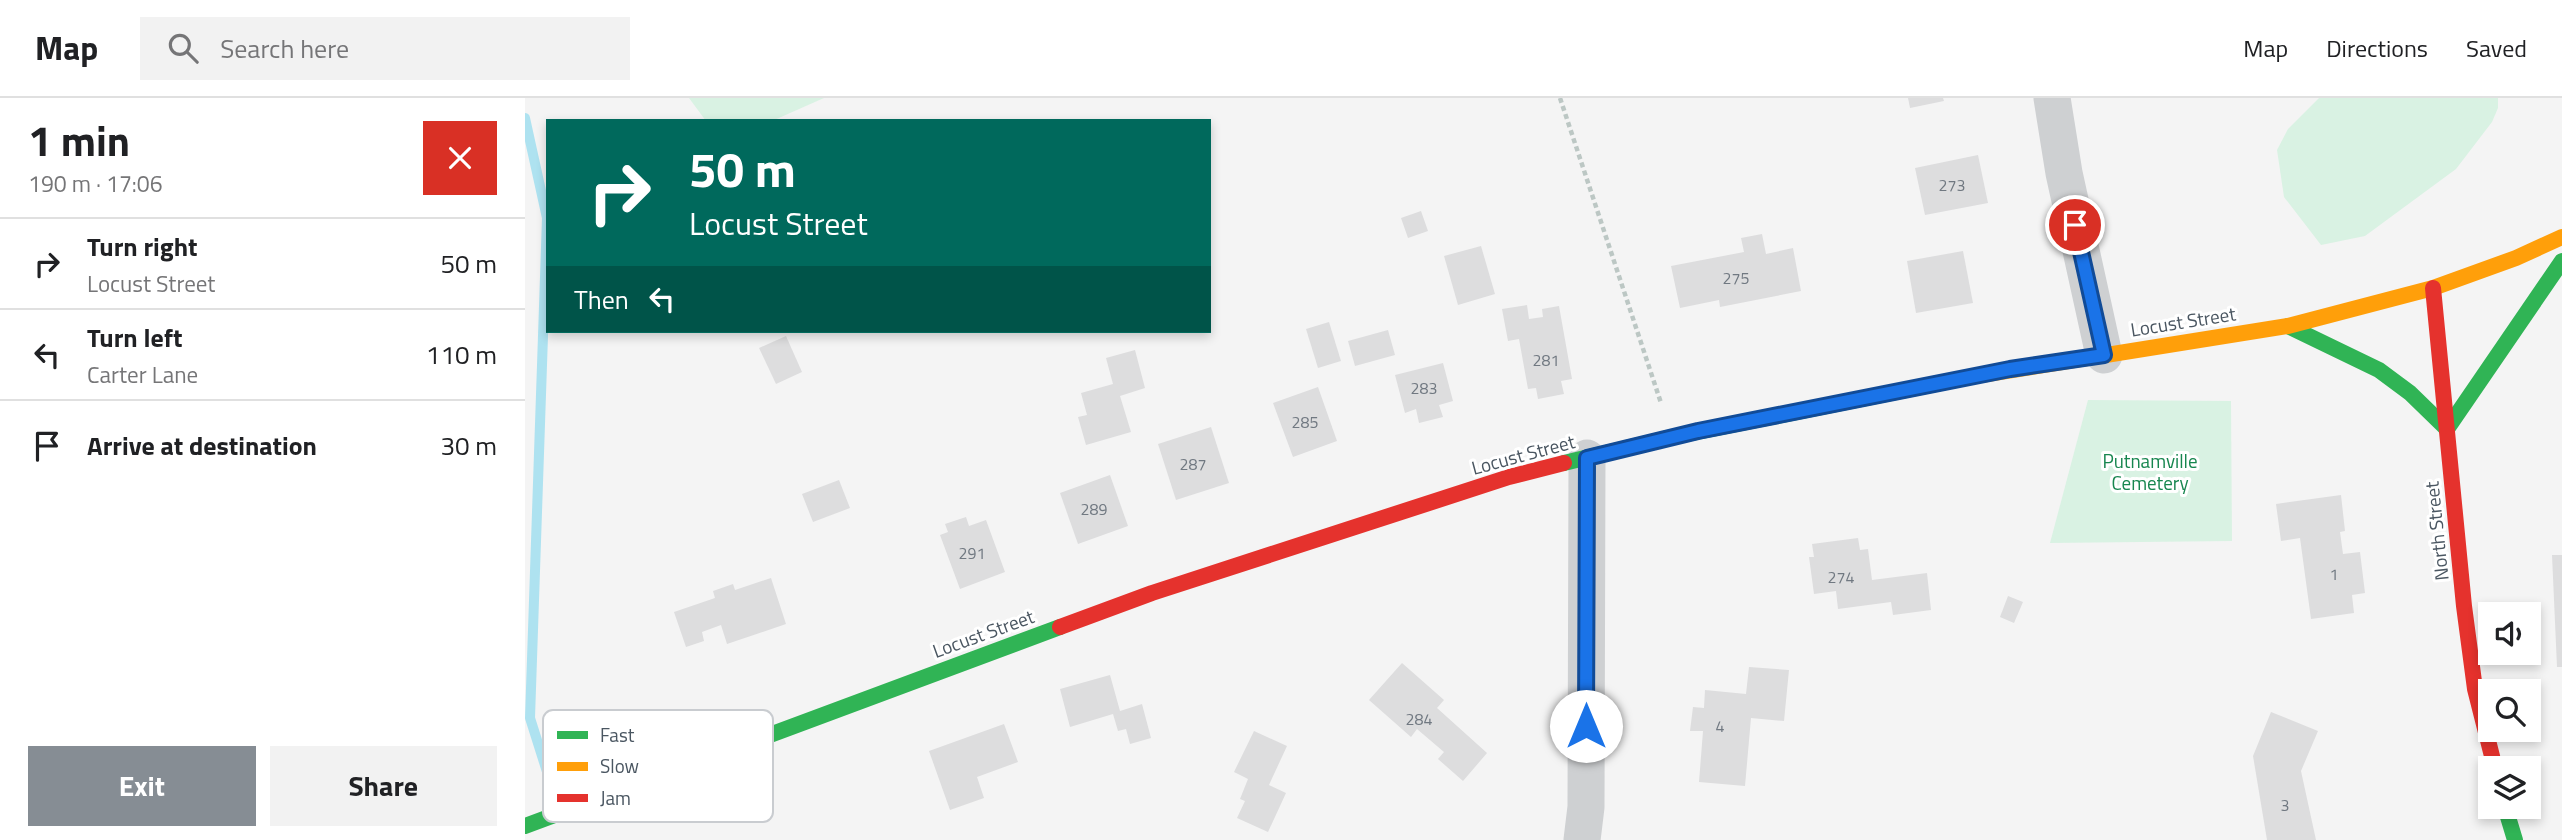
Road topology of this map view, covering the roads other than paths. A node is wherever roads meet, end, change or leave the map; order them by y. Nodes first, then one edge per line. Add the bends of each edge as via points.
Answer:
1 (2052, 98) edge
2 (2562, 237) edge
3 (2562, 261) edge
4 (2433, 288) junction
5 (2288, 326) junction
6 (2104, 355) junction
7 (2447, 429) junction
8 (1587, 458) junction
9 (773, 734) edge
10 (2492, 756) edge
11 (543, 819) edge
12 (2509, 819) edge
13 (525, 826) edge
14 (1582, 840) edge
15 (2515, 840) edge

1 - 6 street via 2063,173
2 - 4 main road, Locust Street
3 - 7 main road
4 - 5 main road, Locust Street
4 - 7 main road, North Street
5 - 6 main road, Locust Street
5 - 7 main road via 2379,370
6 - 8 main road, Locust Street via 2010,369
7 - 10 main road, North Street via 2475,689
8 - 9 main road, Locust Street via 1509,477 1152,593
8 - 14 street via 1586,807
11 - 13 main road, Locust Street
12 - 15 main road

